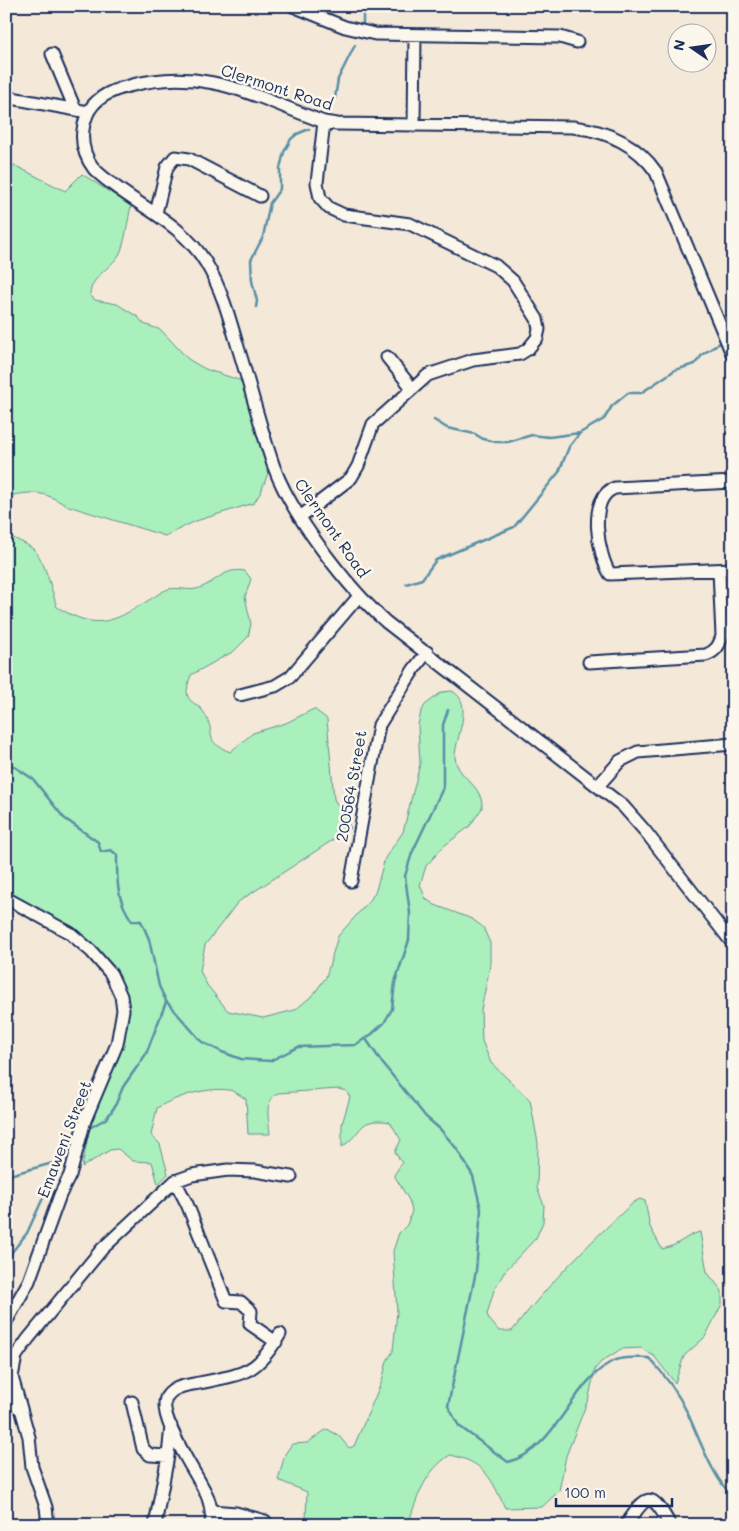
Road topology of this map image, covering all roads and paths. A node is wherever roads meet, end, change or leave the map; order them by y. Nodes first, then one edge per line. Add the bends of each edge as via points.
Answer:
1 (293, 6) edge
2 (415, 35) junction
3 (577, 42) dead end
4 (52, 54) dead end
5 (6, 98) edge
6 (75, 110) junction
7 (88, 112) junction
8 (324, 122) junction
9 (414, 126) junction
10 (260, 196) dead end
11 (156, 214) junction
12 (733, 356) edge
13 (387, 357) dead end
14 (412, 388) junction
15 (733, 482) edge
16 (300, 517) junction
17 (733, 569) edge
18 (718, 570) junction
19 (359, 596) junction
20 (427, 652) junction
21 (589, 662) dead end
22 (240, 696) dead end
23 (733, 744) edge
24 (598, 786) junction
25 (351, 881) dead end
26 (6, 898) edge
27 (733, 944) edge
28 (291, 1177) dead end
29 (175, 1181) junction
30 (6, 1322) edge
31 (6, 1398) edge
32 (132, 1402) dead end
33 (20, 1409) junction
34 (171, 1426) junction
35 (168, 1456) junction
36 (211, 1511) junction
37 (667, 1520) edge
38 (265, 1521) dead end
39 (48, 1525) edge
40 (155, 1525) edge
41 (211, 1525) edge
42 (626, 1525) edge

1 - 2 street via 361,31
2 - 3 street via 560,37
2 - 9 street
4 - 6 street
5 - 6 street
6 - 7 street
7 - 8 street, Clermont Road via 109,92 143,82 176,78 226,84
7 - 11 street, Clermont Road via 82,141 91,164 99,174
8 - 9 street, Clermont Road
8 - 14 street via 317,184 320,198 329,208 344,214 410,224 496,266 509,275 537,319 537,338 520,354 442,368
9 - 12 street, Clermont Road via 573,127 598,132 639,152 660,181
10 - 11 street via 189,159 175,157 167,167
11 - 16 street, Clermont Road via 190,240 212,273 226,308 274,466
13 - 14 street
14 - 16 street via 373,424 351,478
15 - 18 street via 615,488 602,496 598,508 600,555 610,574
16 - 19 street, Clermont Road
17 - 18 street
18 - 21 street via 722,636 714,652 698,656
19 - 20 street, Clermont Road via 386,622
19 - 22 street via 290,677 275,686
20 - 24 street, Clermont Road
20 - 25 street, 200564 Street via 379,725
23 - 24 street via 638,752 620,761
24 - 27 street, Clermont Road via 623,806 646,831
26 - 30 street, Emaweni Street via 77,939 105,966 121,996 123,1010 117,1044 83,1126 70,1175 29,1280
28 - 29 street via 228,1170
29 - 33 street via 102,1250 16,1356 12,1377
29 - 34 street via 226,1301 244,1304 251,1311 250,1324 278,1338 270,1352 247,1372 180,1387 167,1395 163,1406
31 - 33 street
32 - 35 street via 143,1449 150,1455
33 - 39 street
34 - 35 street
34 - 36 street via 208,1498
35 - 40 street
36 - 38 street via 236,1513
36 - 41 street
37 - 42 street via 656,1503 646,1500

